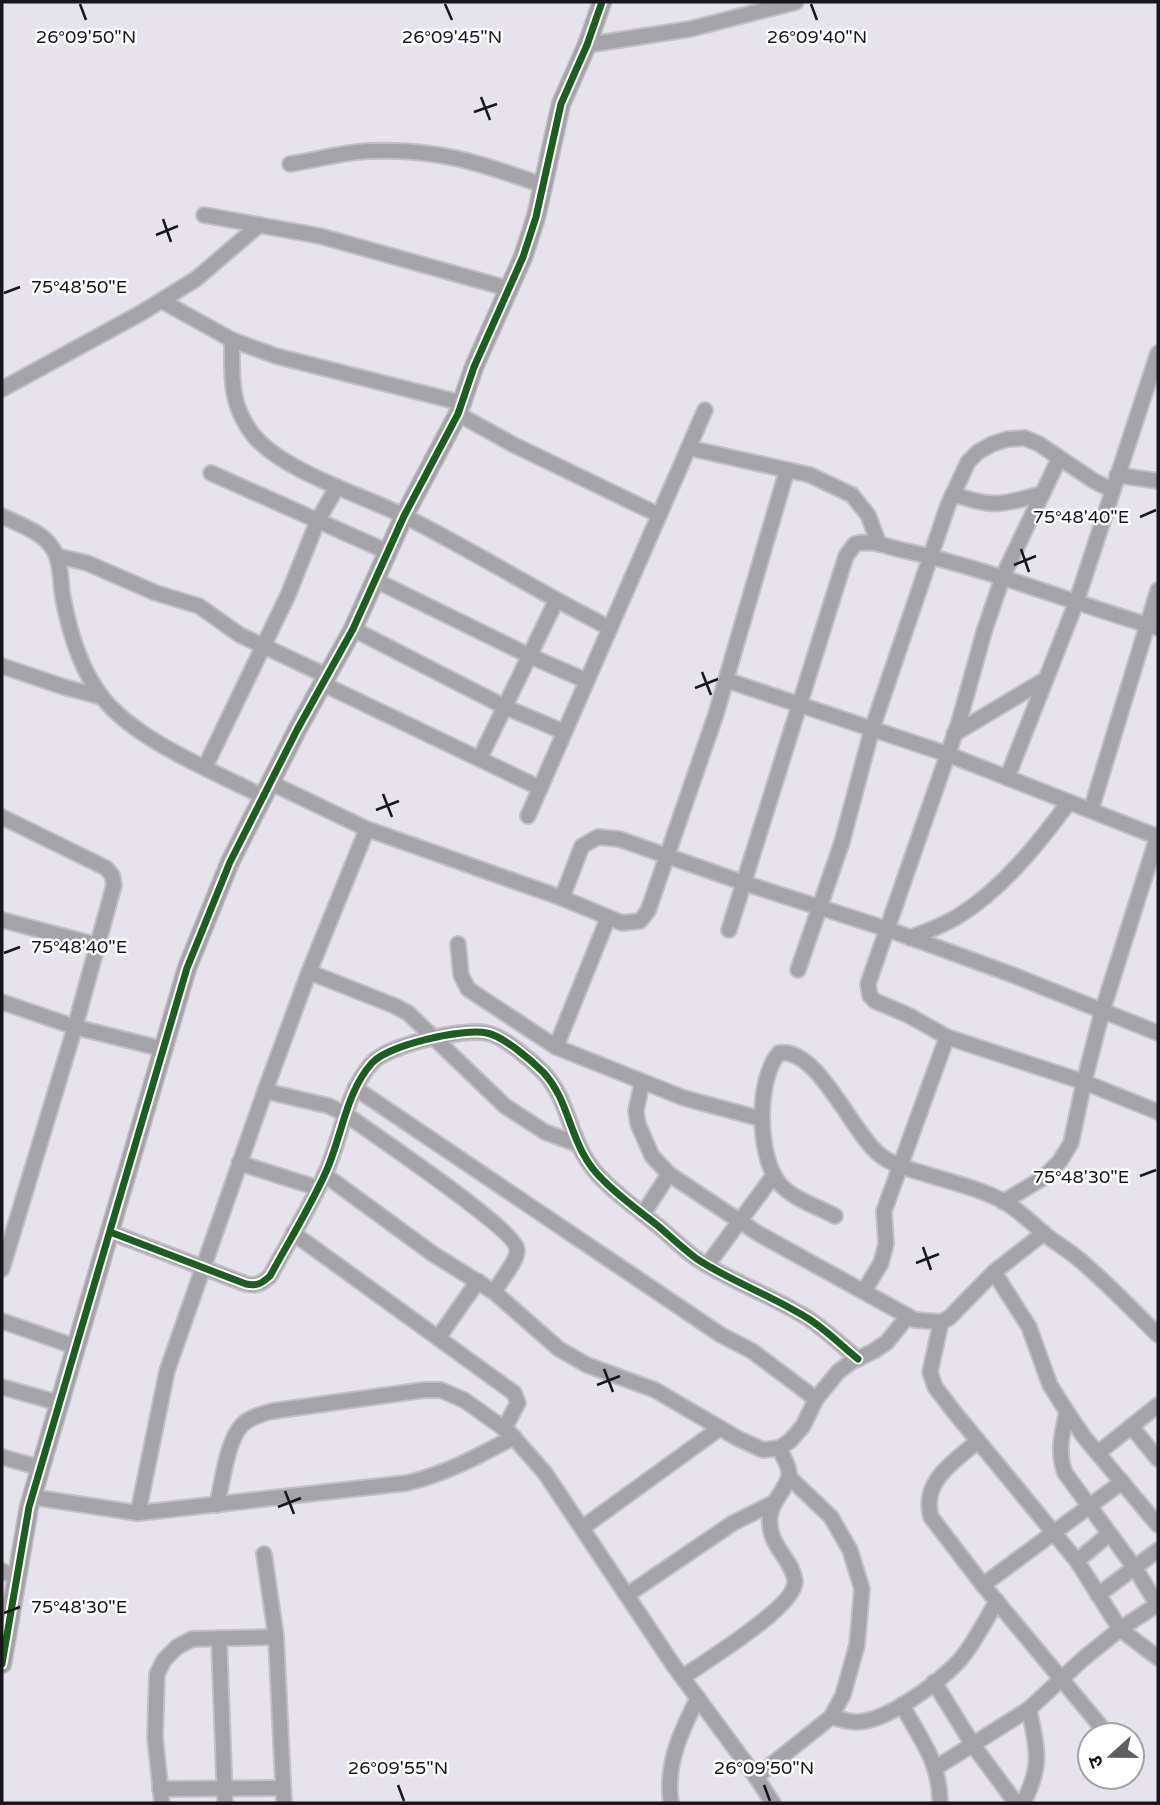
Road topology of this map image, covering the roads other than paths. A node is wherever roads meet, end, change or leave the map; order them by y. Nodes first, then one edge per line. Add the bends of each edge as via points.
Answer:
1 (602, 2) edge
2 (796, 2) edge
3 (756, 8) edge
4 (587, 45) junction
5 (290, 164) dead end
6 (542, 184) junction
7 (204, 215) dead end
8 (259, 225) junction
9 (510, 289) junction
10 (162, 300) junction
11 (232, 340) junction
12 (1158, 353) edge
13 (2, 388) edge
14 (460, 408) junction
15 (705, 410) dead end
16 (689, 448) junction
17 (1059, 458) junction
18 (787, 470) junction
19 (211, 472) dead end
20 (1117, 475) junction
21 (1158, 481) edge
22 (337, 486) junction
23 (1112, 490) junction
24 (953, 495) junction
25 (1041, 495) junction
26 (659, 515) junction
27 (2, 516) edge
28 (404, 516) junction
29 (318, 520) junction
30 (879, 544) junction
31 (388, 552) junction
32 (931, 555) junction
33 (57, 556) junction
34 (1003, 576) junction
35 (375, 580) junction
36 (1158, 590) edge
37 (556, 601) junction
38 (1076, 603) junction
39 (1152, 626) edge
40 (610, 628) junction
41 (353, 629) junction
42 (264, 646) junction
43 (530, 656) junction
44 (2, 666) edge
45 (1046, 679) junction
46 (325, 680) junction
47 (726, 680) junction
48 (587, 681) junction
49 (102, 697) junction
50 (799, 703) junction
51 (505, 707) junction
52 (872, 729) junction
53 (564, 732) junction
54 (954, 734) junction
55 (947, 754) junction
56 (480, 758) junction
57 (205, 766) junction
58 (1007, 778) junction
59 (540, 788) junction
60 (268, 790) junction
61 (1069, 802) junction
62 (1091, 810) junction
63 (528, 816) dead end
64 (2, 817) edge
65 (367, 829) junction
66 (1158, 836) edge
67 (666, 857) junction
68 (744, 883) junction
69 (562, 898) junction
70 (818, 907) junction
71 (608, 918) junction
72 (2, 920) edge
73 (887, 929) junction
74 (729, 930) dead end
75 (911, 938) junction
76 (458, 944) dead end
77 (97, 945) junction
78 (798, 970) dead end
79 (309, 972) junction
80 (2, 1002) edge
81 (1102, 1012) junction
82 (75, 1027) junction
83 (1158, 1033) edge
84 (947, 1037) junction
85 (435, 1038) junction
86 (556, 1048) junction
87 (163, 1049) junction
88 (642, 1082) junction
89 (1084, 1082) junction
90 (355, 1088) junction
91 (265, 1091) junction
92 (1158, 1112) edge
93 (346, 1115) junction
94 (762, 1119) junction
95 (577, 1144) junction
96 (239, 1163) junction
97 (900, 1166) junction
98 (669, 1174) junction
99 (774, 1175) junction
100 (322, 1182) junction
101 (1003, 1202) junction
102 (643, 1214) junction
103 (835, 1216) dead end
104 (740, 1220) junction
105 (110, 1233) junction
106 (293, 1233) junction
107 (1044, 1233) junction
108 (708, 1264) junction
109 (202, 1267) junction
110 (2, 1269) edge
111 (994, 1272) junction
112 (478, 1281) junction
113 (494, 1292) junction
114 (864, 1292) junction
115 (908, 1316) junction
116 (2, 1321) edge
117 (941, 1322) junction
118 (1158, 1335) edge
119 (439, 1338) junction
120 (76, 1347) junction
121 (858, 1359) junction
122 (2, 1387) edge
123 (816, 1399) junction
124 (59, 1403) junction
125 (1158, 1405) edge
126 (1066, 1412) junction
127 (1131, 1426) junction
128 (720, 1428) junction
129 (509, 1433) junction
130 (978, 1441) junction
131 (779, 1448) junction
132 (1098, 1453) junction
133 (2, 1457) edge
134 (1158, 1459) edge
135 (41, 1468) junction
136 (789, 1477) junction
137 (1122, 1482) junction
138 (32, 1497) junction
139 (773, 1503) junction
140 (217, 1505) junction
141 (1089, 1508) junction
142 (138, 1513) junction
143 (1158, 1525) edge
144 (582, 1528) junction
145 (1053, 1532) junction
146 (1109, 1535) junction
147 (1158, 1550) edge
148 (264, 1554) dead end
149 (1077, 1561) junction
150 (1135, 1568) junction
151 (10, 1574) edge
152 (984, 1585) junction
153 (627, 1595) junction
154 (1098, 1595) junction
155 (997, 1601) junction
156 (1158, 1604) edge
157 (6, 1623) edge
158 (1121, 1629) junction
159 (276, 1637) junction
160 (219, 1638) junction
161 (1158, 1658) edge
162 (2, 1664) edge
163 (683, 1677) junction
164 (1063, 1678) junction
165 (934, 1682) junction
166 (698, 1698) junction
167 (902, 1704) junction
168 (1029, 1709) junction
169 (831, 1717) junction
170 (1097, 1721) edge
171 (972, 1745) junction
172 (937, 1768) junction
173 (756, 1777) junction
174 (161, 1796) edge
175 (225, 1796) edge
176 (283, 1796) edge
177 (671, 1803) edge
178 (773, 1803) edge
179 (940, 1803) edge
180 (1016, 1803) edge
181 (1023, 1803) edge

1 - 4 street
2 - 3 street
3 - 4 street via 690,29
4 - 6 street via 561,104
5 - 6 street via 367,150 419,151 474,160
6 - 9 street via 532,230
7 - 8 street
8 - 9 street via 320,236
8 - 10 street via 196,279
9 - 14 street
10 - 11 street
10 - 13 street
11 - 14 street
11 - 22 street via 231,390 253,435 271,452
12 - 20 street
14 - 26 street via 512,444
14 - 28 street
15 - 16 street
16 - 18 street
16 - 26 street
17 - 23 street
17 - 24 street via 1025,438 992,444 968,462
17 - 25 street
18 - 30 street via 810,475 852,495 869,514
18 - 47 street
19 - 29 street
20 - 21 street
20 - 23 street
22 - 28 street
22 - 29 street
23 - 38 street
24 - 25 street via 998,505
24 - 32 street
25 - 34 street
26 - 40 street
27 - 33 street via 42,537
28 - 31 street
28 - 37 street
29 - 31 street
29 - 42 street
30 - 32 street
30 - 50 street via 860,542 846,556
31 - 35 street
32 - 34 street
32 - 52 street
33 - 42 street via 199,606
33 - 49 street via 63,600 78,649
34 - 38 street
34 - 54 street
35 - 41 street
35 - 43 street
36 - 39 street
37 - 40 street
37 - 43 street
38 - 39 street
38 - 45 street
39 - 62 street
40 - 48 street
41 - 46 street
41 - 51 street
42 - 46 street
42 - 57 street
43 - 48 street
43 - 51 street
44 - 49 street
45 - 54 street
45 - 58 street
46 - 56 street
46 - 60 street
47 - 50 street
47 - 67 street
48 - 53 street
49 - 57 street via 163,746
50 - 52 street
50 - 68 street
51 - 53 street
51 - 56 street
52 - 55 street
52 - 70 street via 842,842
53 - 59 street
54 - 55 street
55 - 58 street
55 - 73 street
56 - 59 street
57 - 60 street
58 - 61 street
59 - 63 street
60 - 65 street
60 - 87 street via 205,920
61 - 62 street
61 - 75 street via 987,896 958,917
62 - 66 street
64 - 77 street via 112,875 113,895
65 - 69 street
65 - 79 street
66 - 81 street
67 - 68 street
67 - 69 street via 619,839 590,839 582,845
67 - 71 street via 648,911 640,921 622,923
68 - 70 street
68 - 74 street
69 - 71 street
70 - 73 street
70 - 78 street
71 - 86 street
72 - 77 street
73 - 75 street
73 - 84 street via 868,984 870,996
75 - 81 street
76 - 86 street via 461,975 468,989
77 - 82 street
79 - 85 street via 395,1006
79 - 91 street
80 - 82 street
81 - 83 street
81 - 89 street
82 - 87 street
82 - 110 street
84 - 89 street
84 - 97 street
85 - 90 street via 383,1053
85 - 95 street via 505,1106 545,1132
85 - 95 street via 488,1033 524,1056 553,1085
86 - 88 street
87 - 105 street
88 - 94 street
88 - 98 street via 638,1124 652,1156
89 - 92 street
89 - 101 street via 1072,1143 1060,1161 1043,1178
90 - 93 street
90 - 123 street via 721,1335 752,1351
91 - 93 street via 329,1106
91 - 96 street
93 - 100 street
93 - 113 street via 513,1239 517,1255
94 - 97 street via 773,1059 779,1053 796,1055 813,1068 868,1144
94 - 99 street
95 - 102 street via 589,1166
96 - 100 street
96 - 109 street
97 - 101 street
97 - 114 street via 884,1211 886,1244 881,1263
98 - 102 street
98 - 104 street
99 - 103 street via 789,1191
99 - 104 street
100 - 106 street
100 - 112 street
101 - 107 street
102 - 108 street
104 - 108 street
104 - 114 street
105 - 109 street
105 - 120 street
106 - 109 street via 261,1284 246,1284
106 - 119 street
107 - 111 street
107 - 118 street via 1080,1259
108 - 121 street via 810,1320
109 - 142 street via 167,1371
111 - 117 street via 955,1314
111 - 126 street via 1029,1327 1050,1385
112 - 113 street
112 - 119 street
113 - 128 street via 559,1349 587,1365 655,1390
114 - 115 street
115 - 117 street
115 - 121 street via 887,1342
116 - 120 street
117 - 130 street via 930,1372 935,1387
119 - 129 street via 514,1393 518,1403
120 - 124 street
121 - 123 street via 838,1372
122 - 124 street
123 - 131 street via 803,1426
124 - 135 street
125 - 127 street
126 - 132 street
126 - 141 street via 1060,1460
127 - 132 street
127 - 134 street
128 - 131 street via 763,1450
128 - 144 street
129 - 140 street via 463,1464 407,1483
129 - 140 street via 464,1400 440,1390 273,1411 244,1423 236,1433
129 - 144 street via 545,1473
130 - 145 street
130 - 152 street via 940,1474 928,1506 931,1517
131 - 136 street
132 - 137 street
133 - 135 street
135 - 138 street
136 - 139 street
136 - 169 street via 831,1517 850,1550 862,1589 857,1645 843,1695
137 - 141 street
137 - 143 street
138 - 142 street
138 - 151 street
139 - 153 street via 733,1523
139 - 163 street via 769,1518 772,1536 795,1580 794,1589 766,1619
140 - 142 street
141 - 145 street
141 - 146 street
144 - 153 street
145 - 149 street
145 - 152 street
146 - 149 street
146 - 150 street
147 - 150 street
148 - 159 street
149 - 154 street
150 - 154 street
150 - 156 street
151 - 157 street
152 - 155 street
153 - 163 street
154 - 158 street
155 - 164 street
155 - 165 street via 960,1660
156 - 158 street
157 - 162 street
158 - 161 street
158 - 164 street
159 - 160 street
159 - 176 street
160 - 174 street via 192,1639 177,1647 157,1674 155,1737
160 - 175 street
163 - 166 street
164 - 168 street
164 - 170 street
165 - 167 street
165 - 171 street
166 - 173 street
166 - 177 street via 670,1766
167 - 169 street via 875,1719 856,1722
167 - 172 street
168 - 171 street
168 - 181 street via 1038,1756
169 - 173 street
171 - 172 street
171 - 180 street
172 - 179 street
173 - 178 street
174 - 175 street
175 - 176 street

